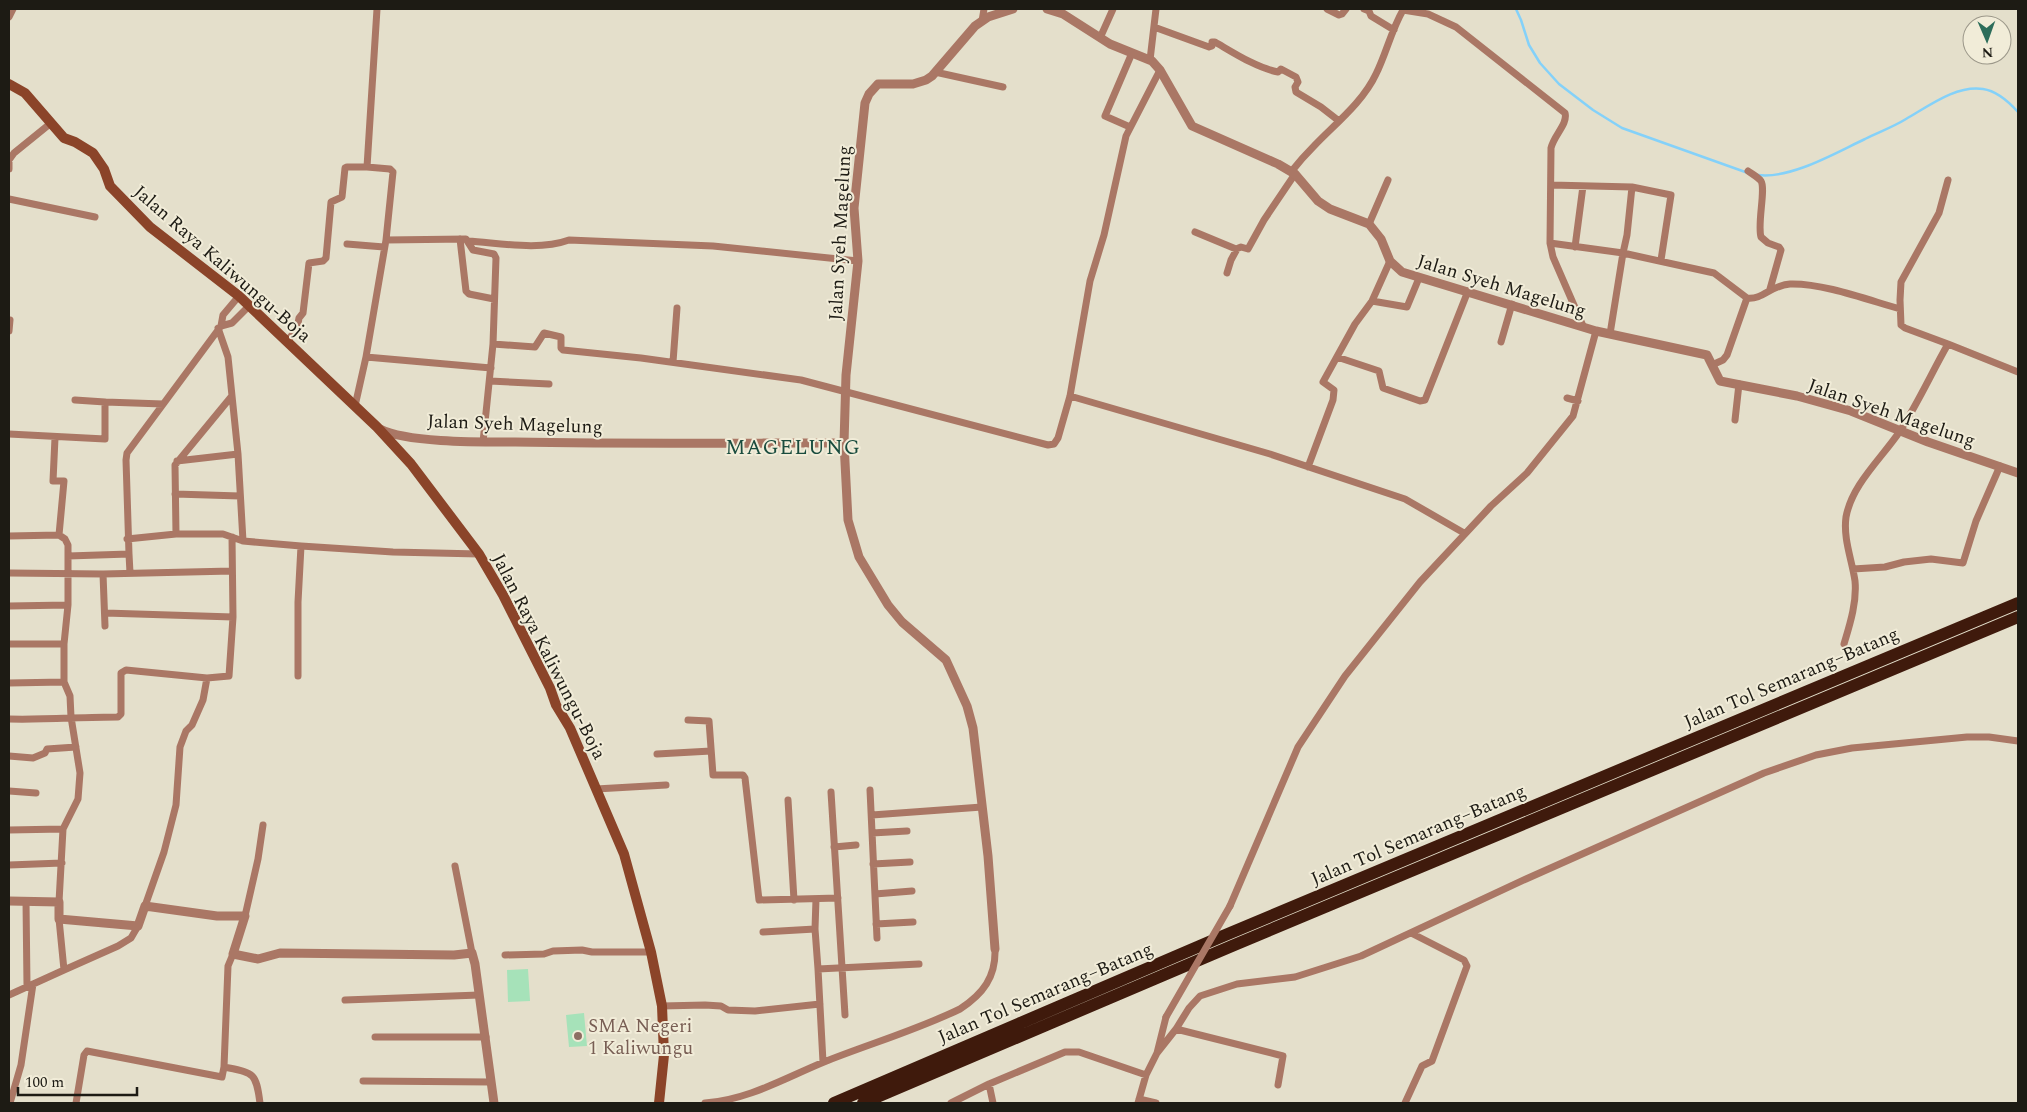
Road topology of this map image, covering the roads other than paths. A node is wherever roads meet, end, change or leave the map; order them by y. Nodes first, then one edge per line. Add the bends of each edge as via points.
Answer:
1 (13, 9) edge
2 (377, 9) edge
3 (984, 9) edge
4 (1013, 9) edge
5 (1051, 9) edge
6 (1113, 9) edge
7 (1146, 9) edge
8 (1327, 9) edge
9 (1346, 9) edge
10 (1364, 9) edge
11 (1156, 10) edge
12 (1403, 10) edge
13 (9, 17) edge
14 (982, 21) junction
15 (1154, 27) junction
16 (1394, 30) junction
17 (1100, 38) junction
18 (1132, 53) junction
19 (1150, 60) junction
20 (1160, 70) junction
21 (935, 72) junction
22 (9, 84) edge
23 (1003, 87) dead end
24 (1339, 122) junction
25 (51, 123) junction
26 (1130, 127) junction
27 (367, 167) junction
28 (9, 169) edge
29 (1748, 172) dead end
30 (1293, 173) junction
31 (1388, 180) dead end
32 (1948, 180) dead end
33 (1551, 186) junction
34 (1583, 186) junction
35 (1632, 187) junction
36 (9, 199) edge
37 (95, 217) dead end
38 (1369, 224) junction
39 (1195, 232) dead end
40 (460, 239) junction
41 (468, 241) junction
42 (385, 243) junction
43 (1550, 243) junction
44 (347, 244) dead end
45 (1575, 247) junction
46 (1237, 249) junction
47 (1623, 253) junction
48 (1661, 260) junction
49 (858, 261) junction
50 (1390, 262) junction
51 (1227, 273) dead end
52 (1419, 278) junction
53 (1770, 289) junction
54 (1468, 291) junction
55 (240, 296) junction
56 (1747, 298) junction
57 (494, 299) junction
58 (1372, 301) junction
59 (1512, 304) junction
60 (249, 306) junction
61 (677, 308) dead end
62 (1900, 309) junction
63 (10, 320) dead end
64 (1583, 326) junction
65 (220, 327) junction
66 (1596, 330) junction
67 (9, 331) edge
68 (1610, 334) junction
69 (287, 341) junction
70 (1501, 342) dead end
71 (493, 344) junction
72 (1948, 344) junction
73 (366, 357) junction
74 (1337, 357) junction
75 (672, 362) junction
76 (1712, 365) junction
77 (491, 368) junction
78 (2018, 372) edge
79 (490, 381) junction
80 (549, 384) dead end
81 (1740, 384) junction
82 (845, 393) junction
83 (1070, 396) junction
84 (231, 397) junction
85 (1567, 398) dead end
86 (75, 400) dead end
87 (1578, 400) junction
88 (105, 402) junction
89 (163, 404) junction
90 (355, 406) junction
91 (1735, 420) dead end
92 (377, 427) junction
93 (1900, 430) junction
94 (9, 434) edge
95 (55, 438) junction
96 (483, 442) junction
97 (844, 443) junction
98 (238, 454) junction
99 (178, 461) junction
100 (2000, 466) junction
101 (1308, 467) junction
102 (2018, 473) edge
103 (176, 494) junction
104 (240, 496) junction
105 (1464, 533) junction
106 (176, 534) junction
107 (59, 535) junction
108 (9, 536) edge
109 (232, 537) junction
110 (127, 539) junction
111 (243, 541) junction
112 (301, 546) junction
113 (128, 554) junction
114 (479, 554) junction
115 (68, 556) junction
116 (1853, 569) junction
117 (232, 571) junction
118 (9, 573) edge
119 (130, 573) junction
120 (68, 574) junction
121 (103, 574) junction
122 (2018, 603) edge
123 (68, 605) junction
124 (9, 606) edge
125 (105, 613) junction
126 (233, 617) junction
127 (2018, 617) edge
128 (105, 626) dead end
129 (9, 644) edge
130 (64, 644) junction
131 (1844, 644) dead end
132 (298, 676) dead end
133 (207, 678) junction
134 (64, 682) junction
135 (9, 683) edge
136 (71, 717) junction
137 (9, 719) edge
138 (688, 720) dead end
139 (2018, 741) edge
140 (76, 748) junction
141 (711, 751) junction
142 (657, 754) dead end
143 (9, 756) edge
144 (666, 785) dead end
145 (596, 789) junction
146 (870, 790) dead end
147 (9, 791) edge
148 (36, 792) dead end
149 (831, 792) dead end
150 (788, 800) dead end
151 (982, 807) junction
152 (872, 814) junction
153 (263, 825) dead end
154 (63, 829) junction
155 (9, 830) edge
156 (907, 830) dead end
157 (872, 833) junction
158 (856, 845) dead end
159 (834, 847) junction
160 (910, 862) dead end
161 (62, 863) junction
162 (874, 864) junction
163 (9, 865) edge
164 (455, 866) dead end
165 (912, 891) dead end
166 (875, 894) junction
167 (838, 898) junction
168 (816, 899) junction
169 (794, 900) junction
170 (9, 901) edge
171 (26, 901) junction
172 (59, 902) junction
173 (145, 906) junction
174 (245, 916) junction
175 (60, 919) junction
176 (913, 922) dead end
177 (876, 924) junction
178 (138, 926) junction
179 (815, 929) junction
180 (762, 932) dead end
181 (1413, 934) junction
182 (877, 938) dead end
183 (995, 949) joint
184 (651, 952) junction
185 (472, 953) junction
186 (233, 954) junction
187 (505, 955) dead end
188 (919, 964) dead end
189 (842, 967) junction
190 (818, 969) junction
191 (64, 970) junction
192 (30, 985) junction
193 (9, 995) edge
194 (479, 995) junction
195 (345, 1000) dead end
196 (820, 1004) junction
197 (662, 1006) junction
198 (845, 1015) dead end
199 (1176, 1029) junction
200 (375, 1037) dead end
201 (486, 1037) junction
202 (1157, 1053) junction
203 (823, 1062) junction
204 (224, 1067) junction
205 (1146, 1075) junction
206 (363, 1080) dead end
207 (491, 1082) junction
208 (990, 1084) junction
209 (1278, 1085) dead end
210 (1139, 1101) edge
211 (10, 1103) edge
212 (76, 1103) edge
213 (260, 1103) edge
214 (494, 1103) edge
215 (658, 1103) edge
216 (705, 1103) edge
217 (834, 1103) edge
218 (864, 1103) edge
219 (951, 1103) edge
220 (993, 1103) edge
221 (1156, 1103) edge
222 (1405, 1103) edge

1 - 13 street
2 - 27 street
3 - 14 street
4 - 14 street, Jalan Syeh Magelung
5 - 17 street
6 - 17 street
7 - 11 street
8 - 9 street via 1339,15
10 - 16 street
11 - 15 street
12 - 16 street
12 - 33 street via 1428,14 1456,26 1565,113 1565,122 1551,148
14 - 21 street, Jalan Syeh Magelung
15 - 19 street
15 - 24 street via 1209,47 1215,42 1272,71 1290,72 1298,82 1296,92 1322,107
16 - 24 street via 1376,74
17 - 18 street
18 - 19 street
18 - 26 street via 1106,116
19 - 20 street
20 - 26 street
20 - 30 street via 1192,126
21 - 23 street
21 - 49 street, Jalan Syeh Magelung via 918,83 878,84 867,99 854,208
22 - 25 main road, Jalan Raya Kaliwungu-Boja via 24,93
24 - 30 street
25 - 28 street via 14,153 9,160
25 - 55 main road, Jalan Raya Kaliwungu-Boja via 64,138 94,153 110,186 150,227
26 - 83 street via 1090,281
27 - 42 street via 393,172
27 - 69 street via 345,168 342,197 331,202 326,258 309,263 303,312 296,330
29 - 53 street via 1760,179 1763,186 1761,237 1781,250
30 - 38 street via 1323,205
30 - 46 street via 1249,248
31 - 38 street
32 - 62 street via 1936,221 1901,282
33 - 34 street
33 - 43 street
34 - 35 street
34 - 45 street
35 - 47 street
35 - 48 street via 1672,195
36 - 37 street
38 - 50 street, Jalan Syeh Magelung via 1381,239
39 - 46 street
40 - 41 street
40 - 42 street
40 - 57 street via 466,291
41 - 49 street via 557,245 569,240 713,246
41 - 57 street via 473,250 495,256
42 - 44 street
42 - 73 street
43 - 45 street
43 - 64 street
45 - 47 street
46 - 51 street
47 - 48 street
47 - 68 street
48 - 56 street via 1714,273
49 - 82 street, Jalan Syeh Magelung
50 - 52 street, Jalan Syeh Magelung via 1402,272
50 - 58 street
52 - 54 street, Jalan Syeh Magelung
52 - 58 street via 1407,307
53 - 56 street via 1756,298
53 - 62 street via 1781,285 1810,285
54 - 59 street, Jalan Syeh Magelung
54 - 74 street via 1425,400 1383,388 1380,371
55 - 60 main road, Jalan Raya Kaliwungu-Boja
55 - 65 street via 223,315
56 - 76 street via 1727,355
57 - 71 street
58 - 74 street
59 - 64 street, Jalan Syeh Magelung
59 - 70 street
60 - 65 street via 232,323
60 - 69 main road, Jalan Raya Kaliwungu-Boja
61 - 75 street
62 - 72 street via 1900,322 1905,328
63 - 67 street
64 - 66 street, Jalan Syeh Magelung
65 - 84 street via 228,357
65 - 89 street
66 - 68 street, Jalan Syeh Magelung
66 - 87 street
68 - 76 street, Jalan Syeh Magelung via 1707,355
69 - 90 main road, Jalan Raya Kaliwungu-Boja
71 - 75 street via 535,347 544,333 561,337 563,350
71 - 77 street
72 - 78 street
72 - 93 street
73 - 77 street
73 - 90 street
74 - 101 street via 1323,383 1334,390 1333,400
75 - 82 street via 801,380
76 - 81 street, Jalan Syeh Magelung via 1720,381
77 - 79 street
79 - 80 street
79 - 96 street
81 - 91 street
81 - 93 street, Jalan Syeh Magelung via 1851,411
82 - 83 street via 1048,445 1054,444 1058,438
82 - 97 street, Jalan Syeh Magelung
83 - 101 street
84 - 98 street
84 - 99 street
85 - 87 street
86 - 88 street
87 - 105 street via 1572,419 1542,457
88 - 89 street
88 - 95 street via 105,439
89 - 110 street via 126,456
90 - 92 main road, Jalan Raya Kaliwungu-Boja
92 - 96 street, Jalan Syeh Magelung via 386,432 421,438
92 - 114 main road, Jalan Raya Kaliwungu-Boja via 411,464
93 - 100 street, Jalan Syeh Magelung
93 - 116 street via 1849,506 1846,533
94 - 95 street
95 - 107 street via 53,481 64,481
96 - 97 street, Jalan Syeh Magelung
97 - 151 street via 848,520 857,550 866,570 902,622 946,660 973,728
98 - 99 street
98 - 104 street
99 - 103 street via 174,467
100 - 102 street, Jalan Syeh Magelung
100 - 116 street via 1976,521 1963,563 1931,560
101 - 105 street via 1405,499
103 - 104 street
103 - 106 street
104 - 111 street
105 - 202 street, bridge via 1358,657 1298,747 1230,906 1166,1017
106 - 109 street via 223,534
106 - 110 street
107 - 108 street
107 - 115 street via 66,541
109 - 111 street
109 - 117 street
110 - 113 street
111 - 112 street
112 - 114 street
112 - 132 street
113 - 115 street
113 - 119 street
114 - 145 main road, Jalan Raya Kaliwungu-Boja via 517,621
115 - 120 street
116 - 131 street via 1856,594
117 - 119 street
117 - 126 street
118 - 120 street
119 - 121 street
120 - 121 street
120 - 123 street
121 - 125 street
122 - 217 highway, Jalan Tol Semarang–Batang via 1232,932
123 - 124 street
123 - 130 street
125 - 126 street
125 - 128 street
126 - 133 street via 230,675
127 - 218 highway, Jalan Tol Semarang–Batang
129 - 130 street
130 - 134 street
133 - 136 street via 126,670 121,673 120,716
133 - 173 street via 203,700 180,747 176,805
134 - 135 street
134 - 136 street via 70,696
136 - 137 street
136 - 140 street
138 - 141 street via 709,721
139 - 181 street via 1967,737 1852,748 1816,755 1764,773 1693,804
140 - 143 street via 47,749 33,758
140 - 154 street via 80,770 78,799
141 - 142 street
141 - 169 street via 713,775 743,775 745,778 759,900
144 - 145 street
145 - 184 main road, Jalan Raya Kaliwungu-Boja via 624,854
146 - 152 street
147 - 148 street
149 - 159 street
150 - 169 street
151 - 152 street
151 - 183 street
152 - 157 street
153 - 174 street
154 - 155 street
154 - 161 street
156 - 157 street
157 - 162 street
158 - 159 street
159 - 167 street
160 - 162 street
161 - 163 street
161 - 172 street
162 - 166 street
164 - 185 street
165 - 166 street
166 - 177 street
167 - 168 street
167 - 189 street
168 - 169 street
168 - 179 street
170 - 171 street
171 - 172 street
171 - 192 street
172 - 175 street
173 - 174 street via 217,916
173 - 178 street
174 - 186 street
175 - 178 street
175 - 191 street
176 - 177 street
177 - 182 street
178 - 191 street via 131,938 118,946
179 - 180 street
179 - 190 street
181 - 199 street via 1344,963 1285,980 1236,984 1200,996
181 - 222 street via 1461,958 1467,966 1432,1061 1422,1066
183 - 203 street via 995,963 989,981 972,1001 947,1015
184 - 187 street via 582,950
184 - 197 main road, Jalan Raya Kaliwungu-Boja
185 - 186 street via 280,953 258,959
185 - 194 street
186 - 204 street via 228,966
188 - 189 street
189 - 190 street
189 - 198 street
190 - 196 street
191 - 192 street
192 - 193 street
192 - 211 street via 20,1065
194 - 195 street
194 - 201 street
196 - 197 street via 756,1010 728,1010 704,1005
196 - 203 street
197 - 215 main road, Jalan Raya Kaliwungu-Boja via 664,1055
199 - 202 street
199 - 209 street via 1283,1056
200 - 201 street
201 - 207 street
202 - 205 street
203 - 216 street via 746,1096
204 - 212 street via 223,1075 218,1077 87,1051
204 - 213 street via 247,1072 255,1079
205 - 208 street via 1079,1052 1064,1052
205 - 210 street
206 - 207 street
207 - 214 street
208 - 219 street
208 - 220 street
210 - 221 street

